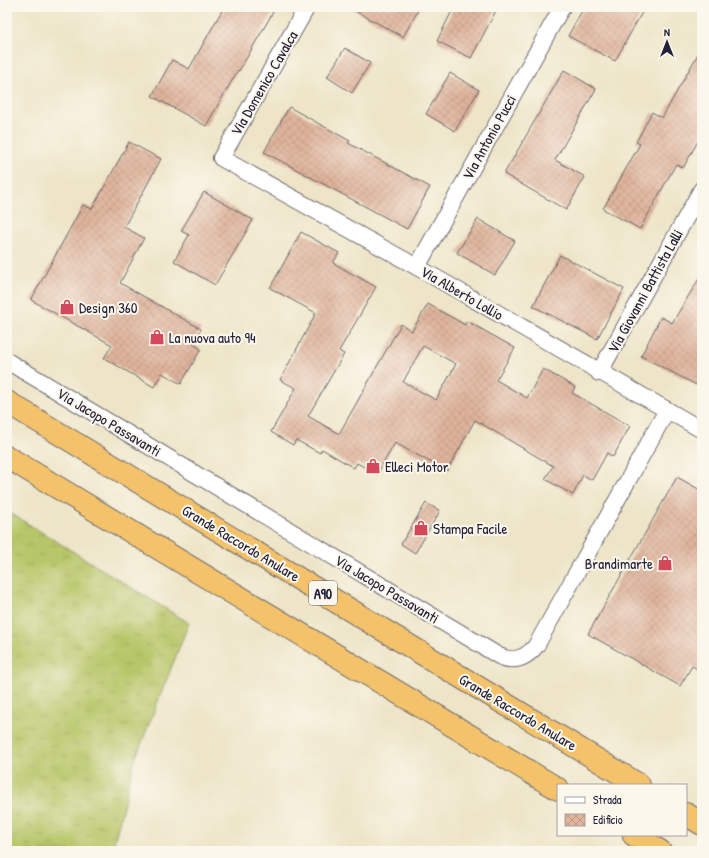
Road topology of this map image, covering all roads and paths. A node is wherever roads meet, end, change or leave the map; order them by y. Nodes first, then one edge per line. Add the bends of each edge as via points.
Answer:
1 (307, 7) edge
2 (562, 7) edge
3 (221, 158) joint
4 (702, 189) edge
5 (416, 267) junction
6 (7, 361) edge
7 (600, 373) junction
8 (7, 402) edge
9 (667, 410) junction
10 (702, 430) edge
11 (7, 457) edge
12 (637, 784) edge
13 (557, 788) edge
14 (687, 815) edge
15 (702, 824) edge
16 (636, 836) edge
17 (660, 851) edge

1 - 3 street, Via Domenico Cavalca
2 - 5 street, Via Antonio Pucci
3 - 5 street, Via Alberto Lollio
4 - 7 street, Via Giovanni Battista Lalli
5 - 7 street, Via Alberto Lollio
6 - 9 street, Via Jacopo Passavanti via 492,652 510,660 518,660 536,646
7 - 9 street, Via Alberto Lollio
8 - 12 highway, Grande Raccordo Anulare / A90
9 - 10 street, Via Alberto Lollio
11 - 13 highway
14 - 15 highway
16 - 17 highway

